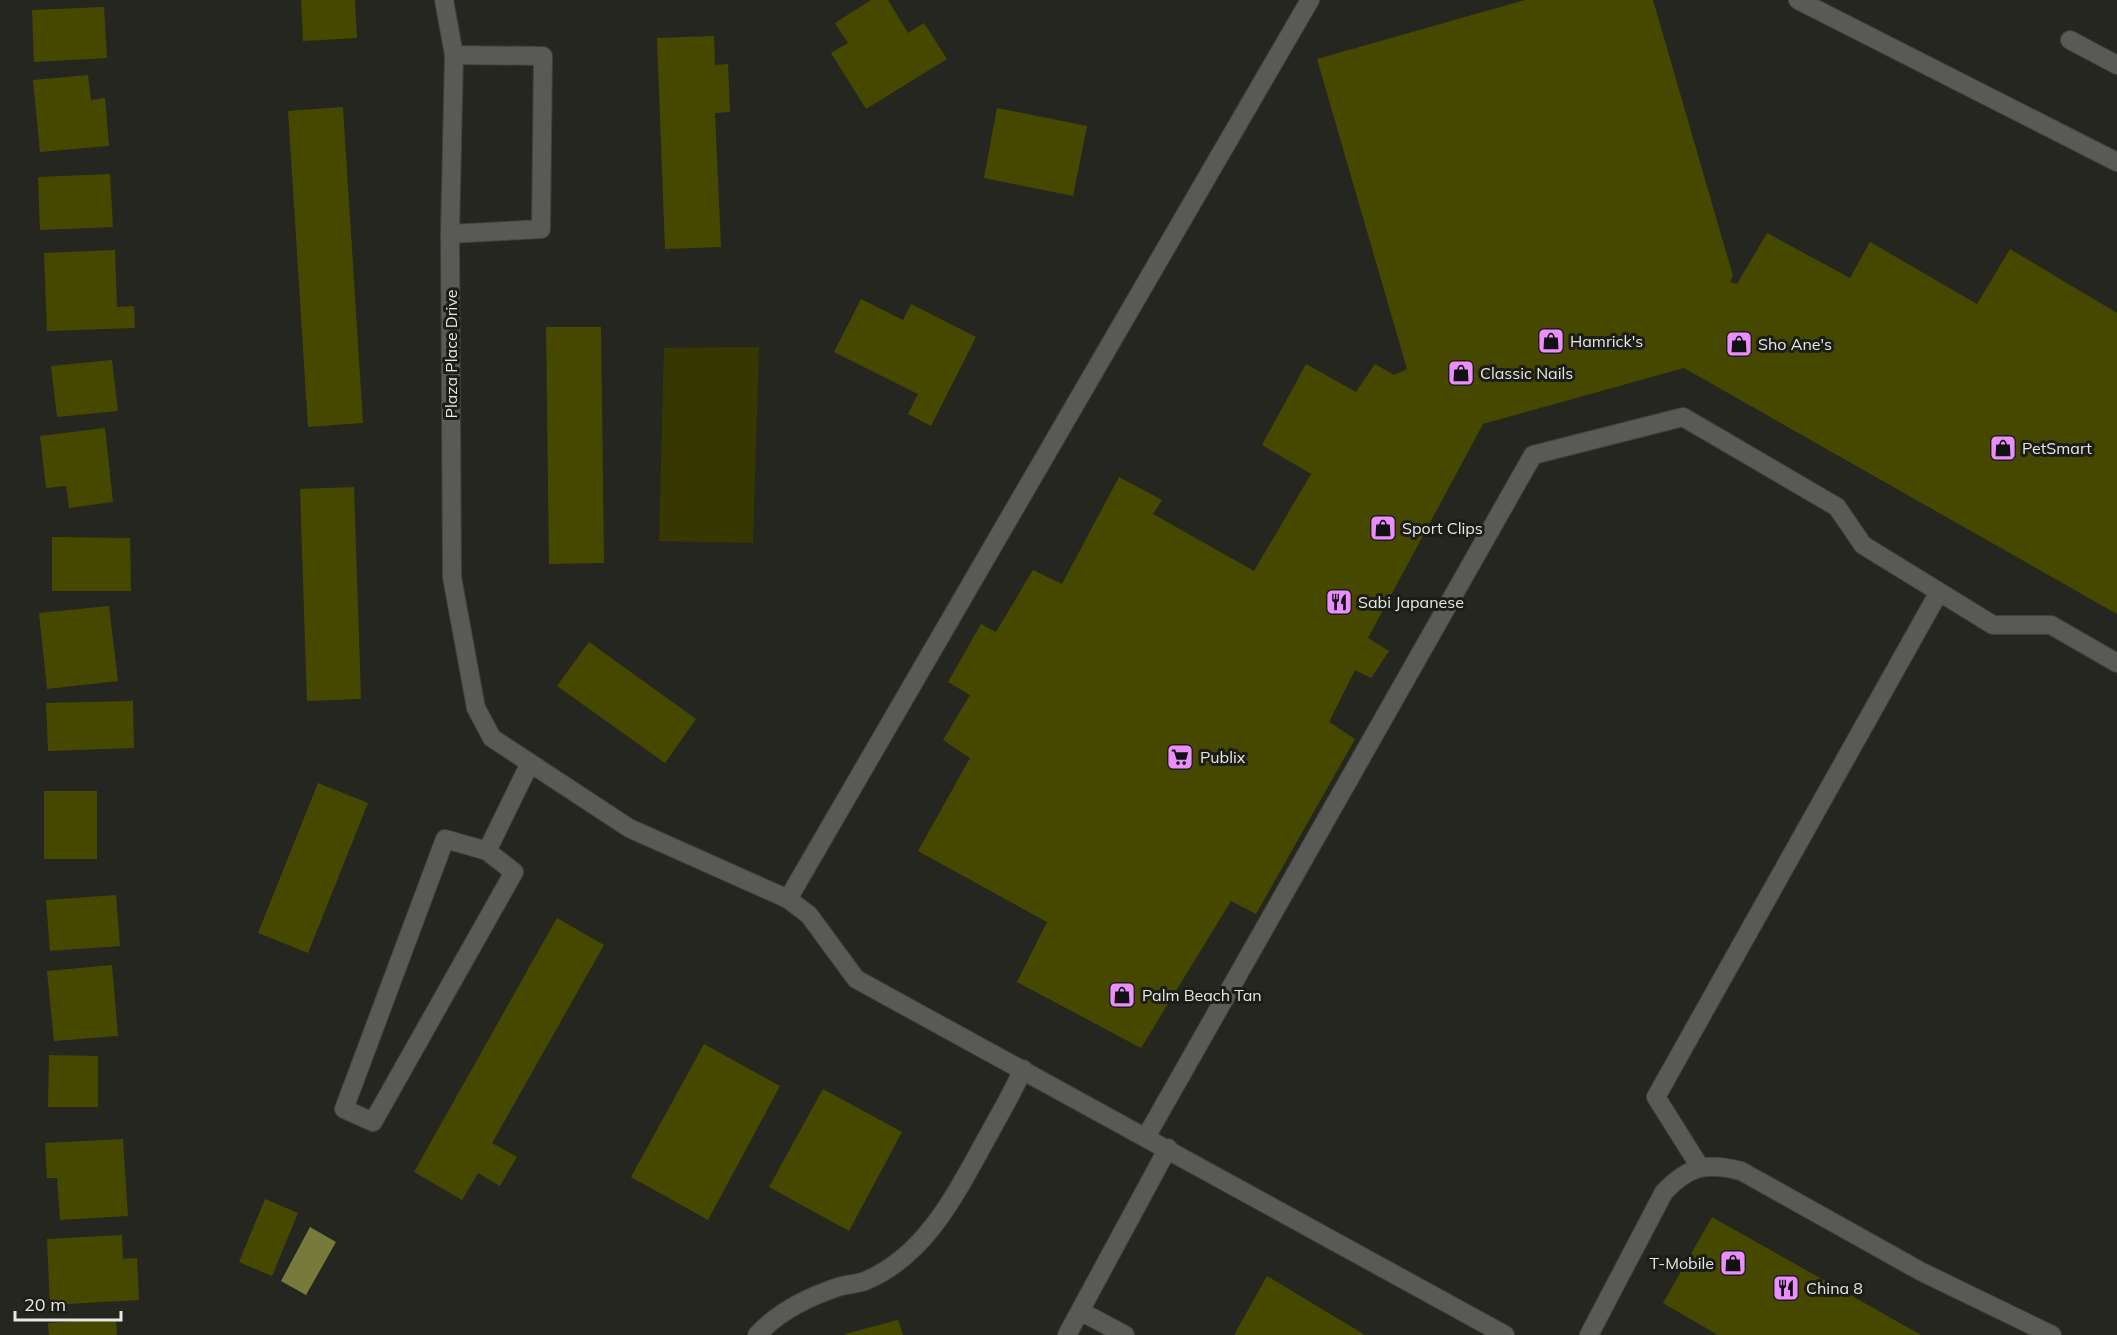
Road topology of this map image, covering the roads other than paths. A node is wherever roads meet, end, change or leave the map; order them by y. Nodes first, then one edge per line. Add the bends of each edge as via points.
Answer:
1 (444, 0) edge
2 (1310, 0) edge
3 (1798, 0) edge
4 (2070, 40) dead end
5 (454, 55) junction
6 (2117, 65) edge
7 (2117, 162) edge
8 (450, 234) junction
9 (1939, 592) junction
10 (2117, 663) edge
11 (530, 763) junction
12 (487, 851) junction
13 (788, 899) junction
14 (1023, 1069) junction
15 (1146, 1137) junction
16 (1168, 1148) junction
17 (1700, 1167) junction
18 (1080, 1311) junction
19 (757, 1335) edge
20 (1066, 1335) edge
21 (1125, 1335) edge
22 (1505, 1335) edge
23 (1589, 1335) edge
24 (2052, 1335) edge

1 - 5 street, Plaza Place Drive
2 - 13 street
3 - 7 street
4 - 6 street
5 - 8 street, Plaza Place Drive
5 - 8 street via 543,56 542,229
8 - 11 street, Plaza Place Drive via 452,577 476,708 492,738
9 - 10 street via 1993,625 2051,625
9 - 15 street via 1863,545 1837,507 1683,417 1533,455
9 - 17 street via 1656,1097
11 - 12 street
11 - 13 street, Plaza Place Drive via 629,828
12 - 12 street via 445,839 344,1109 373,1122 514,872
13 - 14 street, Plaza Place Drive via 808,915 856,979
14 - 15 street, Plaza Place Drive
14 - 19 street via 1011,1099 958,1193 916,1245 891,1266 864,1281 812,1296 784,1312
15 - 16 street, Plaza Place Drive
16 - 18 street
16 - 22 street, Plaza Place Drive
17 - 23 street via 1679,1177 1664,1192
17 - 24 street via 1742,1171 1922,1272
18 - 20 street
18 - 21 street

